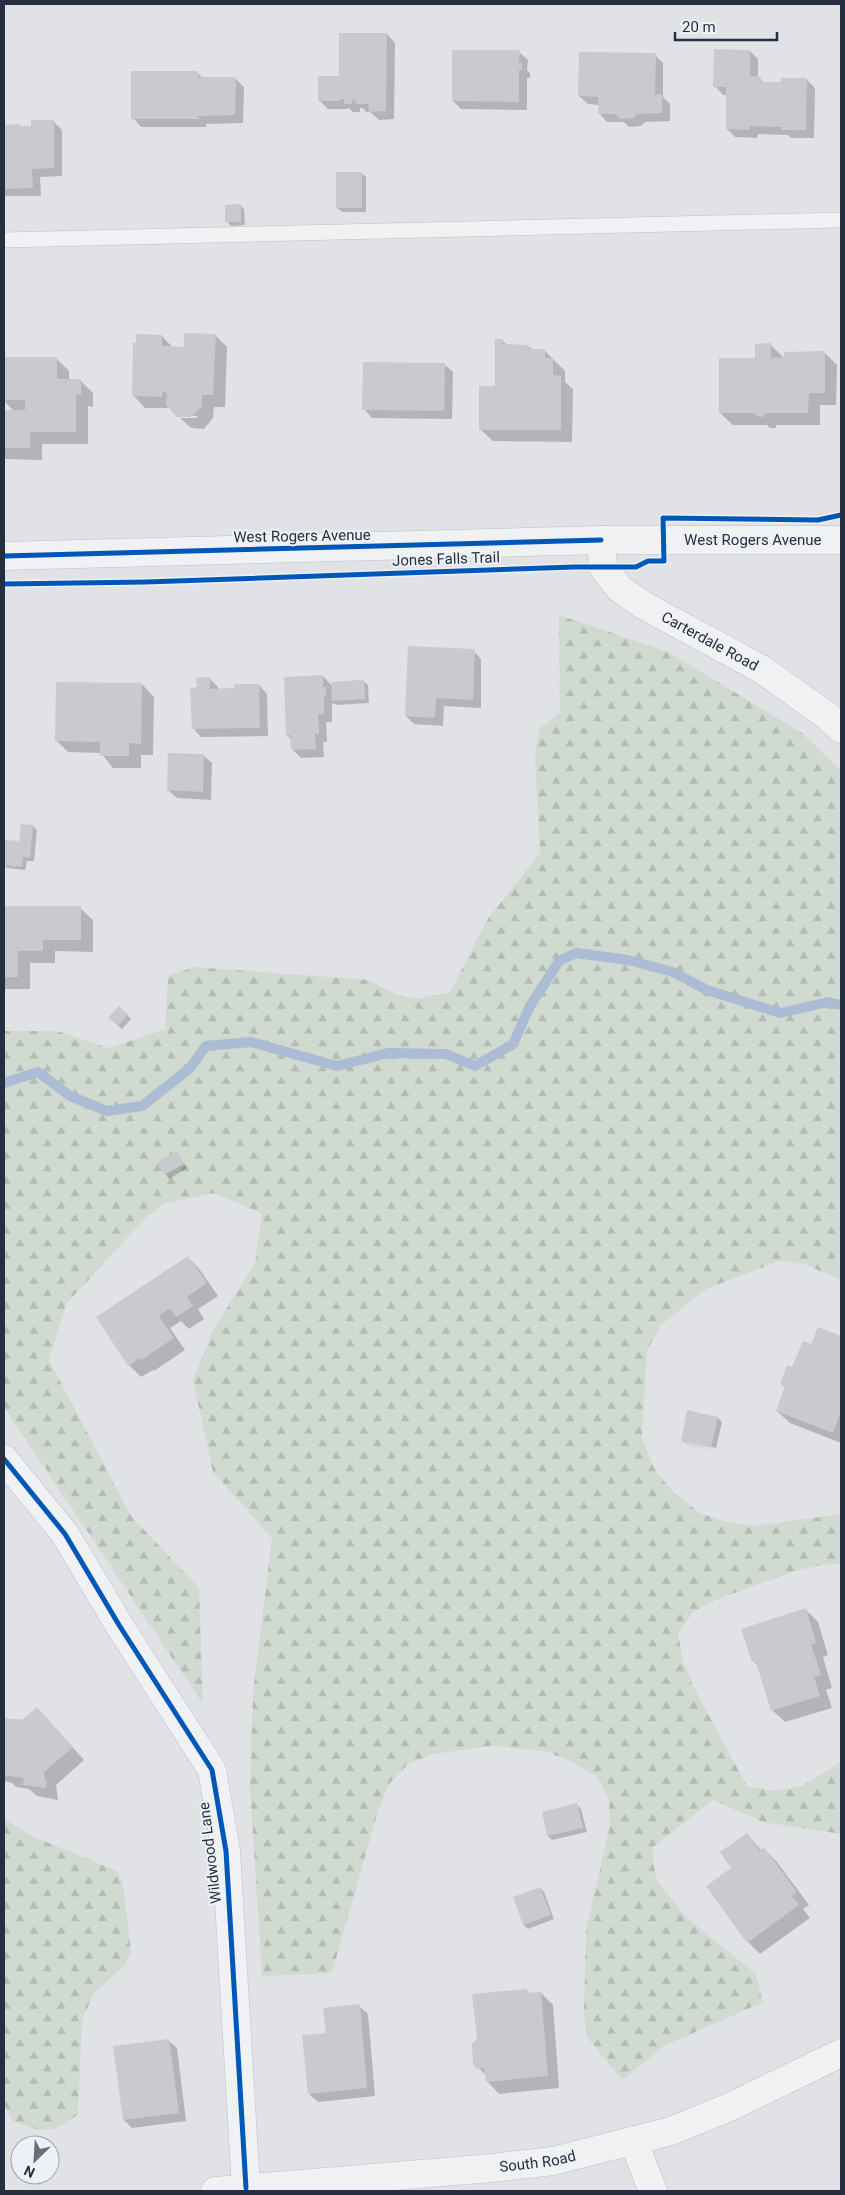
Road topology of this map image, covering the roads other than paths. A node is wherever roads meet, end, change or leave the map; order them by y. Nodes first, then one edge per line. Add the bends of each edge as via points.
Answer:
1 (841, 220) edge
2 (4, 240) edge
3 (601, 540) junction
4 (841, 540) edge
5 (4, 556) edge
6 (841, 729) edge
7 (4, 1459) edge
8 (841, 2053) edge
9 (633, 2140) junction
10 (246, 2188) junction
11 (215, 2191) edge
12 (653, 2191) edge

1 - 2 lane
3 - 4 street, West Rogers Avenue
3 - 5 street, West Rogers Avenue
3 - 6 street, Carterdale Road via 602,567 620,589 760,669
7 - 10 street, Wildwood Lane via 65,1534 212,1770 226,1851
8 - 9 street, South Road via 732,2106 671,2131
9 - 10 street, South Road via 544,2162
9 - 12 street
10 - 11 street, South Road

